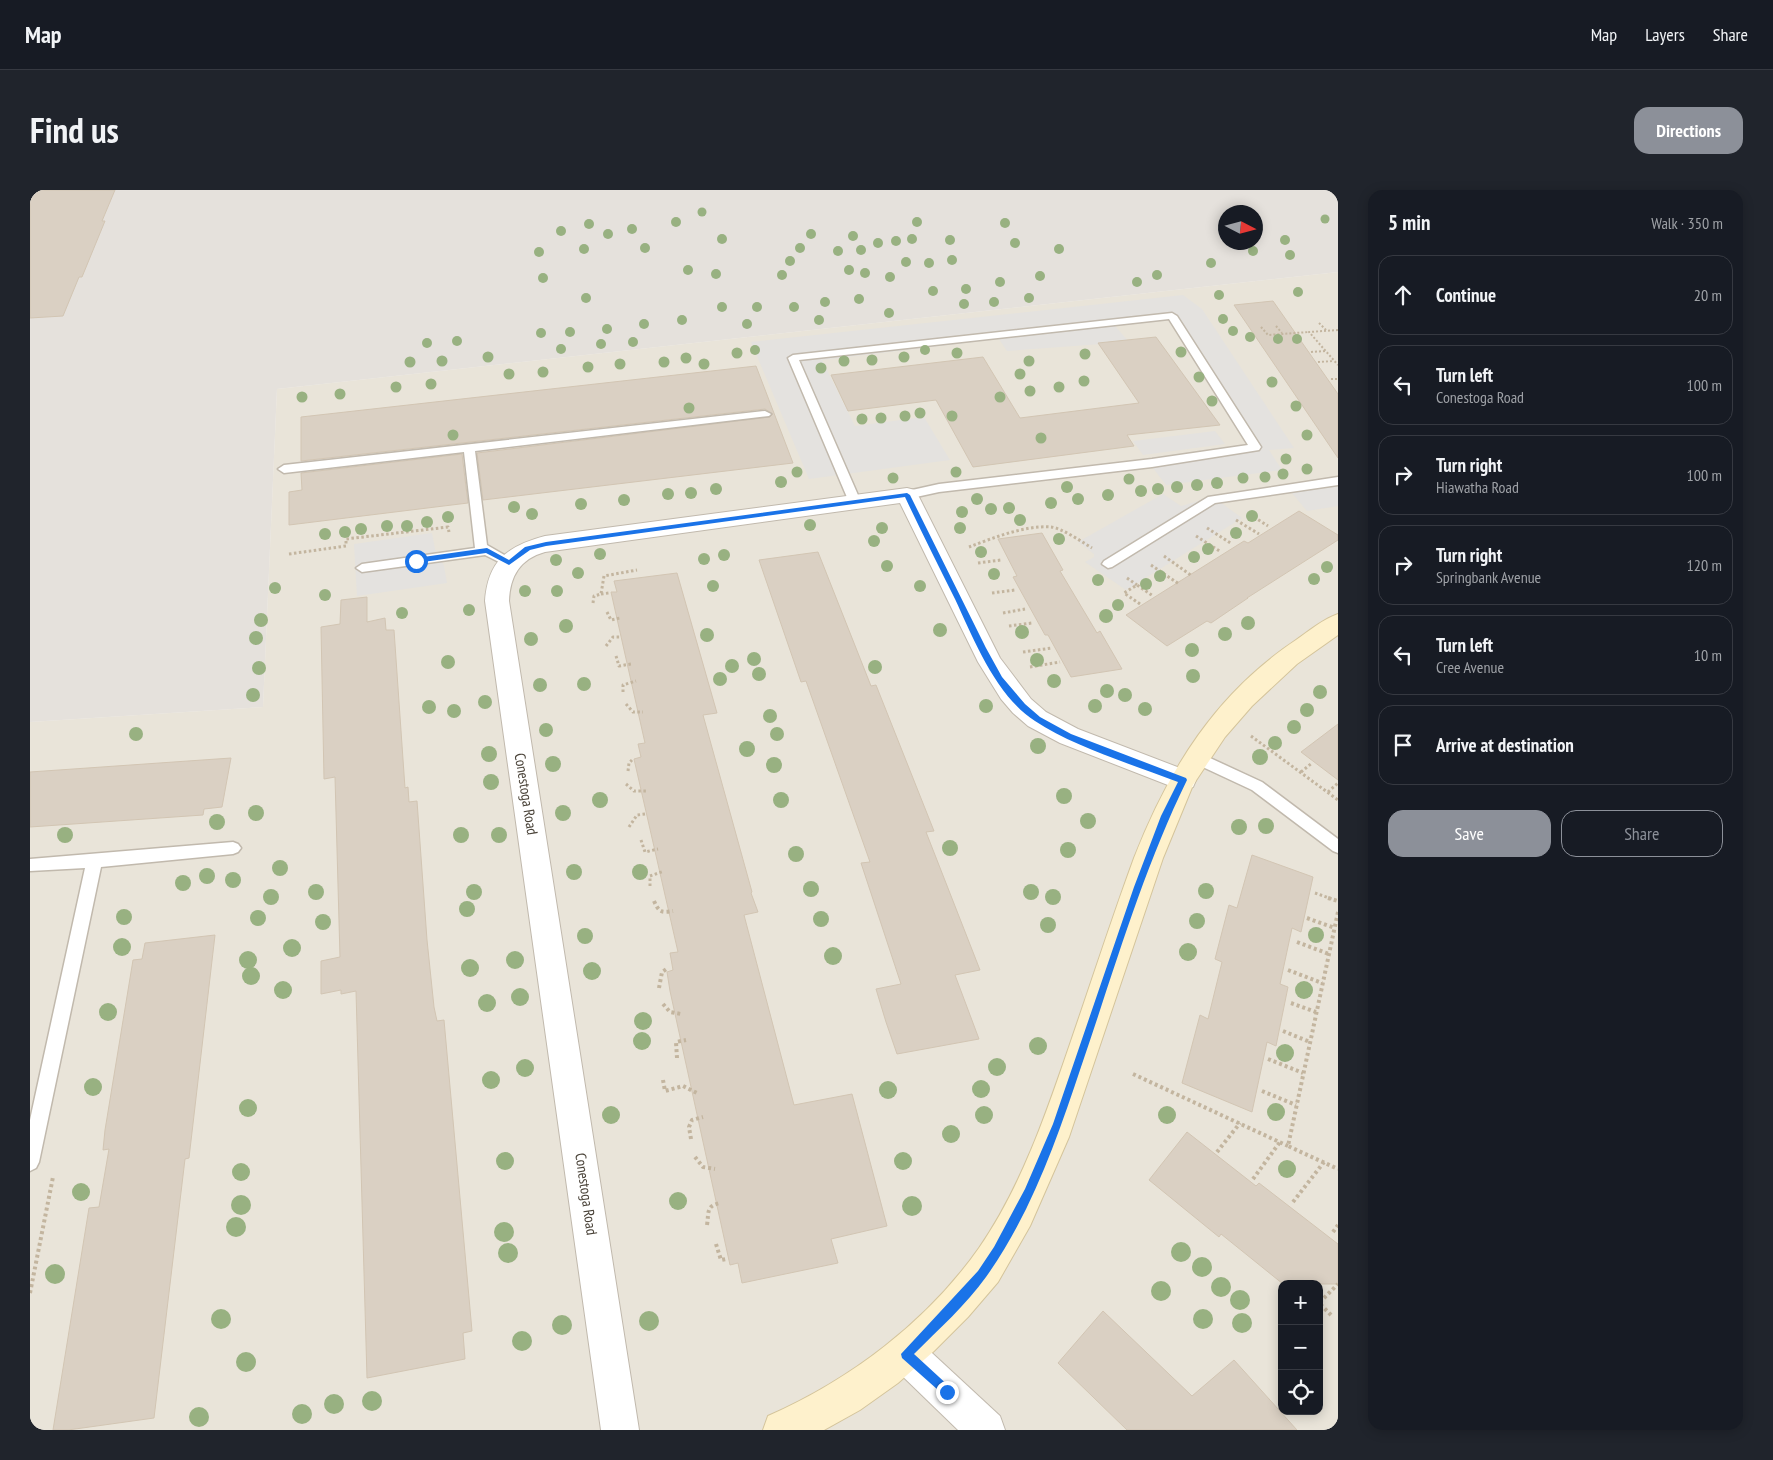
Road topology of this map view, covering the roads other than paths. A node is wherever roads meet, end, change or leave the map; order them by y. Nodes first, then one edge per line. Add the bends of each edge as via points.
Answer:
1 (765, 414) dead end
2 (469, 447) junction
3 (284, 469) dead end
4 (1338, 481) edge
5 (907, 495) junction
6 (855, 502) junction
7 (498, 557) junction
8 (1110, 563) road end
9 (362, 568) dead end
10 (1338, 623) edge
11 (1190, 769) junction
12 (1338, 847) edge
13 (233, 848) dead end
14 (94, 861) junction
15 (30, 866) edge
16 (30, 1162) edge
17 (906, 1354) junction
18 (620, 1430) edge
19 (782, 1430) edge
20 (986, 1430) edge

1 - 2 lane
2 - 3 lane
2 - 7 lane via 481,546
4 - 8 lane via 1212,500
5 - 6 street, Conestoga Road
5 - 6 lane via 939,488 1152,463 1255,447 1172,316 792,358
5 - 11 street via 982,648 999,679 1022,706 1037,719 1069,736
6 - 7 street, Conestoga Road via 546,544
7 - 9 lane
7 - 18 street, Conestoga Road via 504,568 497,584 497,601
10 - 11 main road via 1264,679 1226,718
11 - 12 lane via 1257,786
11 - 17 main road via 1166,816 1138,887 1058,1124 1029,1193 982,1274
13 - 14 lane
14 - 15 lane
14 - 16 lane
17 - 19 main road via 840,1403
17 - 20 street

